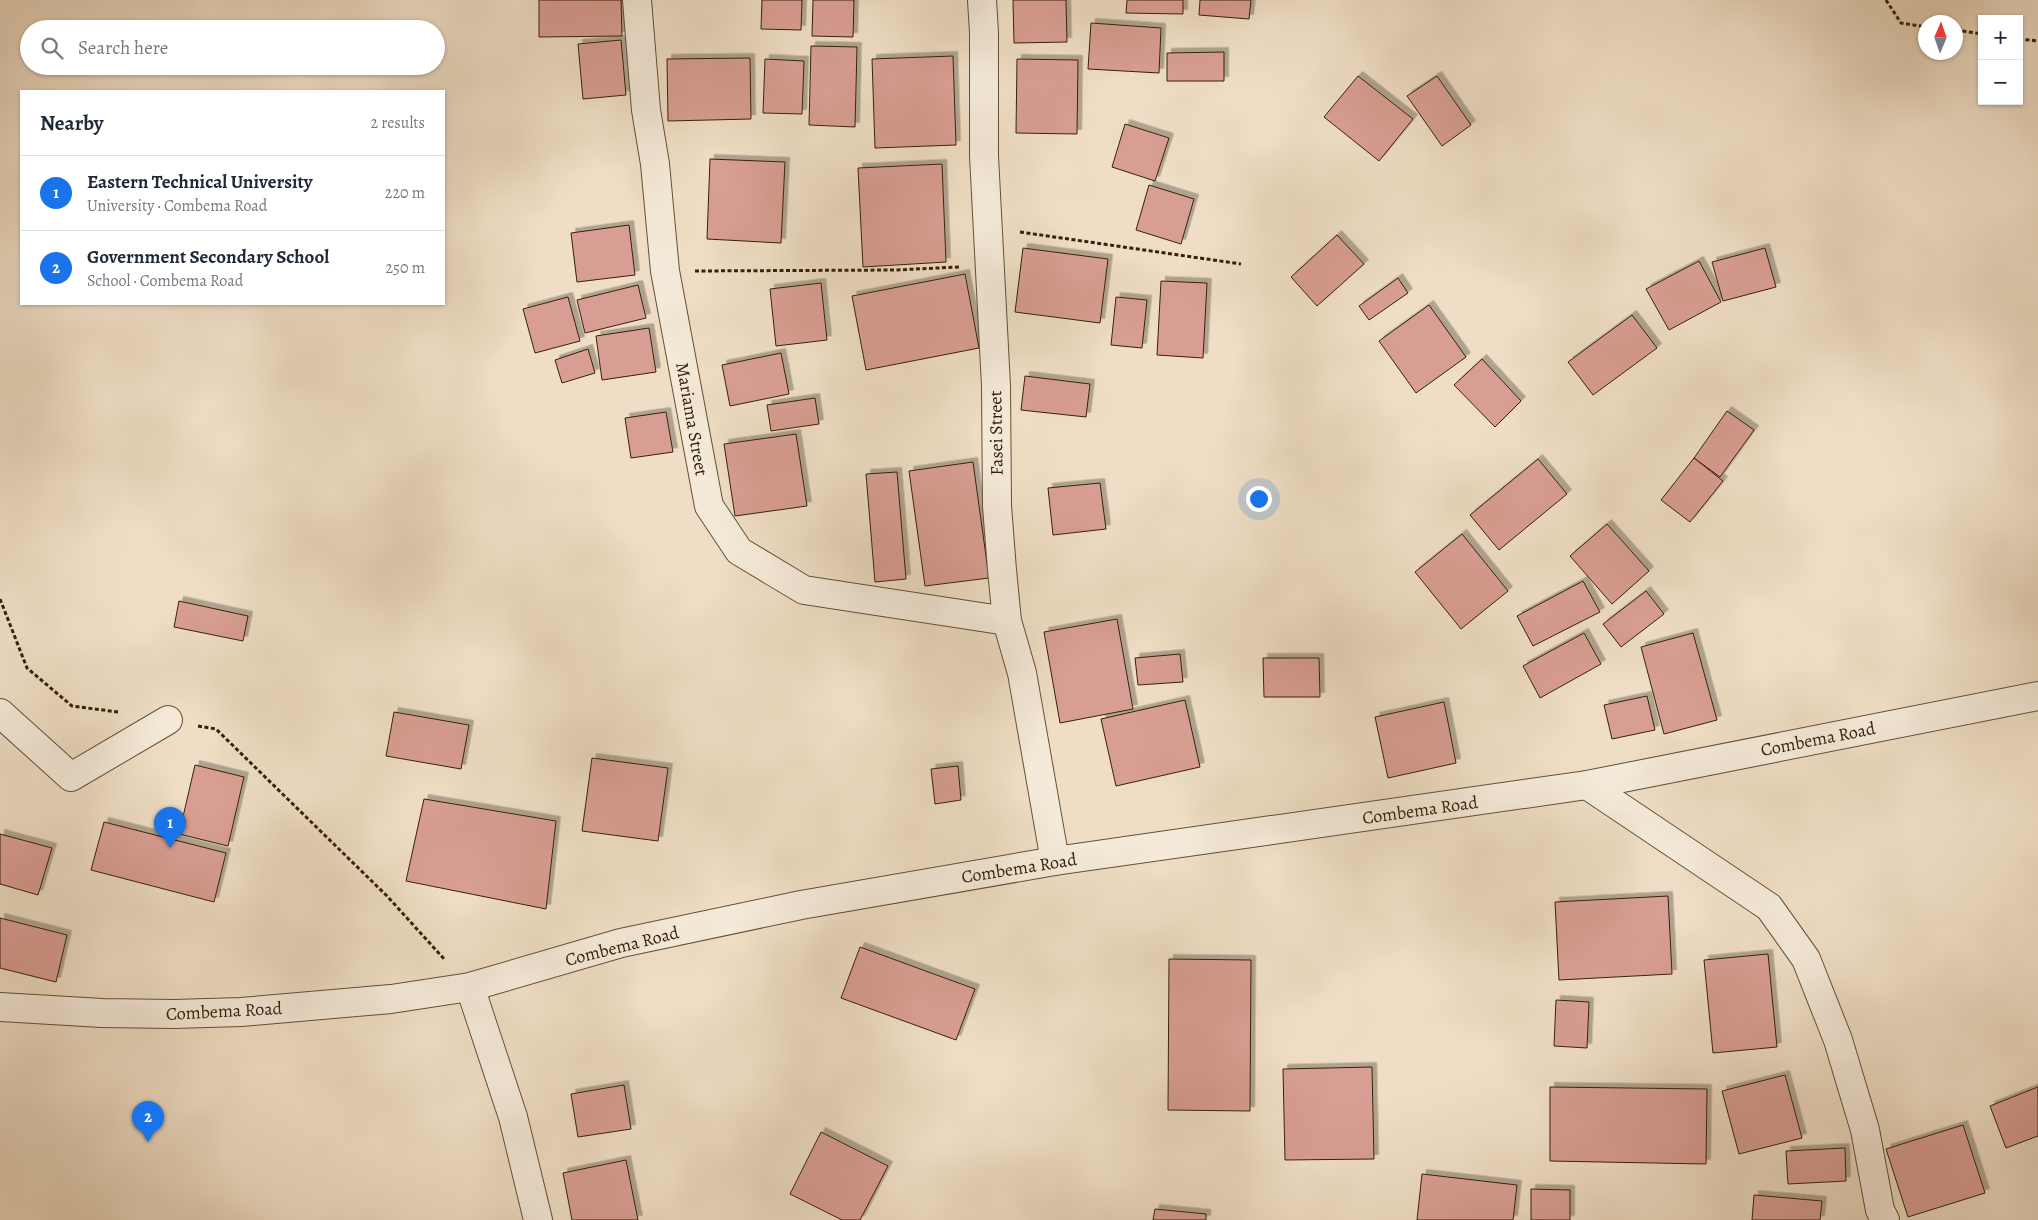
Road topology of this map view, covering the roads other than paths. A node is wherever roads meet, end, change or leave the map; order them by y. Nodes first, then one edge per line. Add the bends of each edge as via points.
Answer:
1 (637, 0) edge
2 (982, 0) edge
3 (1007, 621) junction
4 (2038, 696) edge
5 (0, 713) edge
6 (168, 720) road end
7 (1588, 785) junction
8 (1055, 861) junction
9 (470, 987) junction
10 (0, 1007) edge
11 (1881, 1216) edge
12 (538, 1220) edge

1 - 3 street, Mariama Street via 665,271 708,506 739,551 804,590
2 - 3 street, Fasei Street via 984,156 996,386 997,506
3 - 8 street, Fasei Street via 1022,673
4 - 7 street, Combema Road
5 - 6 street via 71,777
7 - 8 street, Combema Road
7 - 11 street via 1769,907 1806,959 1838,1040 1865,1130
8 - 9 street, Combema Road via 801,905 621,943
9 - 10 street, Combema Road via 391,999 241,1012 102,1013
9 - 12 street via 513,1117

